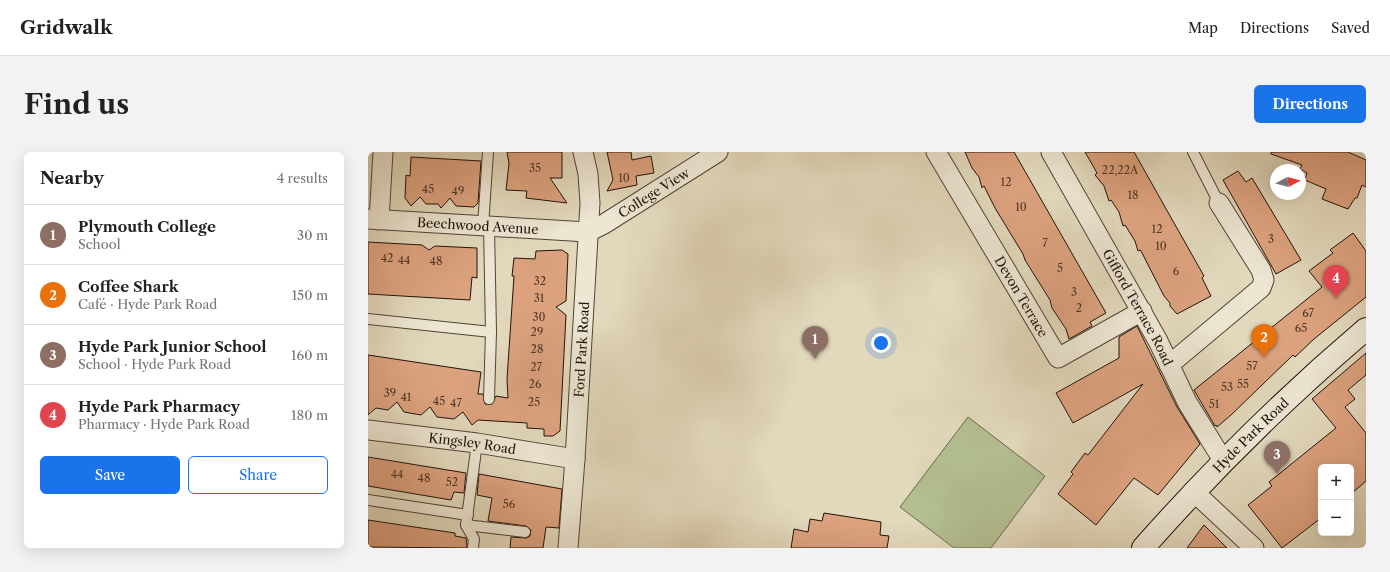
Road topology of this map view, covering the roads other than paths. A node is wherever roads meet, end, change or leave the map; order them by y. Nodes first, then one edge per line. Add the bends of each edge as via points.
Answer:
1 (383, 152) edge
2 (488, 152) edge
3 (583, 152) edge
4 (718, 152) edge
5 (936, 152) edge
6 (1051, 152) edge
7 (1193, 152) edge
8 (1219, 203) joint
9 (373, 219) edge
10 (486, 226) junction
11 (588, 232) junction
12 (1142, 311) junction
13 (368, 319) edge
14 (1366, 329) edge
15 (491, 332) junction
16 (1169, 365) junction
17 (489, 399) dead end
18 (368, 430) edge
19 (477, 443) junction
20 (575, 459) junction
21 (1224, 462) junction
22 (1193, 491) junction
23 (368, 500) edge
24 (468, 515) junction
25 (466, 525) junction
26 (525, 532) dead end
27 (473, 548) edge
28 (568, 548) edge
29 (1143, 548) edge
30 (1254, 548) edge

1 - 9 street
2 - 10 lane
3 - 11 street, Ford Park Road via 590,203
4 - 11 street, College View
5 - 12 street, Devon Terrace via 1058,358
6 - 12 street, Gifford Terrace Road
7 - 8 lane
8 - 16 street via 1261,270 1264,280 1261,288
9 - 10 street, Beechwood Avenue
10 - 11 street, Beechwood Avenue
10 - 15 lane
11 - 20 street, Ford Park Road
12 - 16 street, Gifford Terrace Road
13 - 15 lane
14 - 21 street, Hyde Park Road via 1302,385
15 - 17 lane
16 - 21 street, Gifford Terrace Road via 1187,402
18 - 19 street, Kingsley Road
19 - 20 street, Kingsley Road
19 - 24 lane
20 - 28 street, Ford Park Road
21 - 22 street, Hyde Park Road
22 - 29 street, Hyde Park Road
22 - 30 street
23 - 24 lane
24 - 25 lane
25 - 26 lane
25 - 27 lane via 474,539

